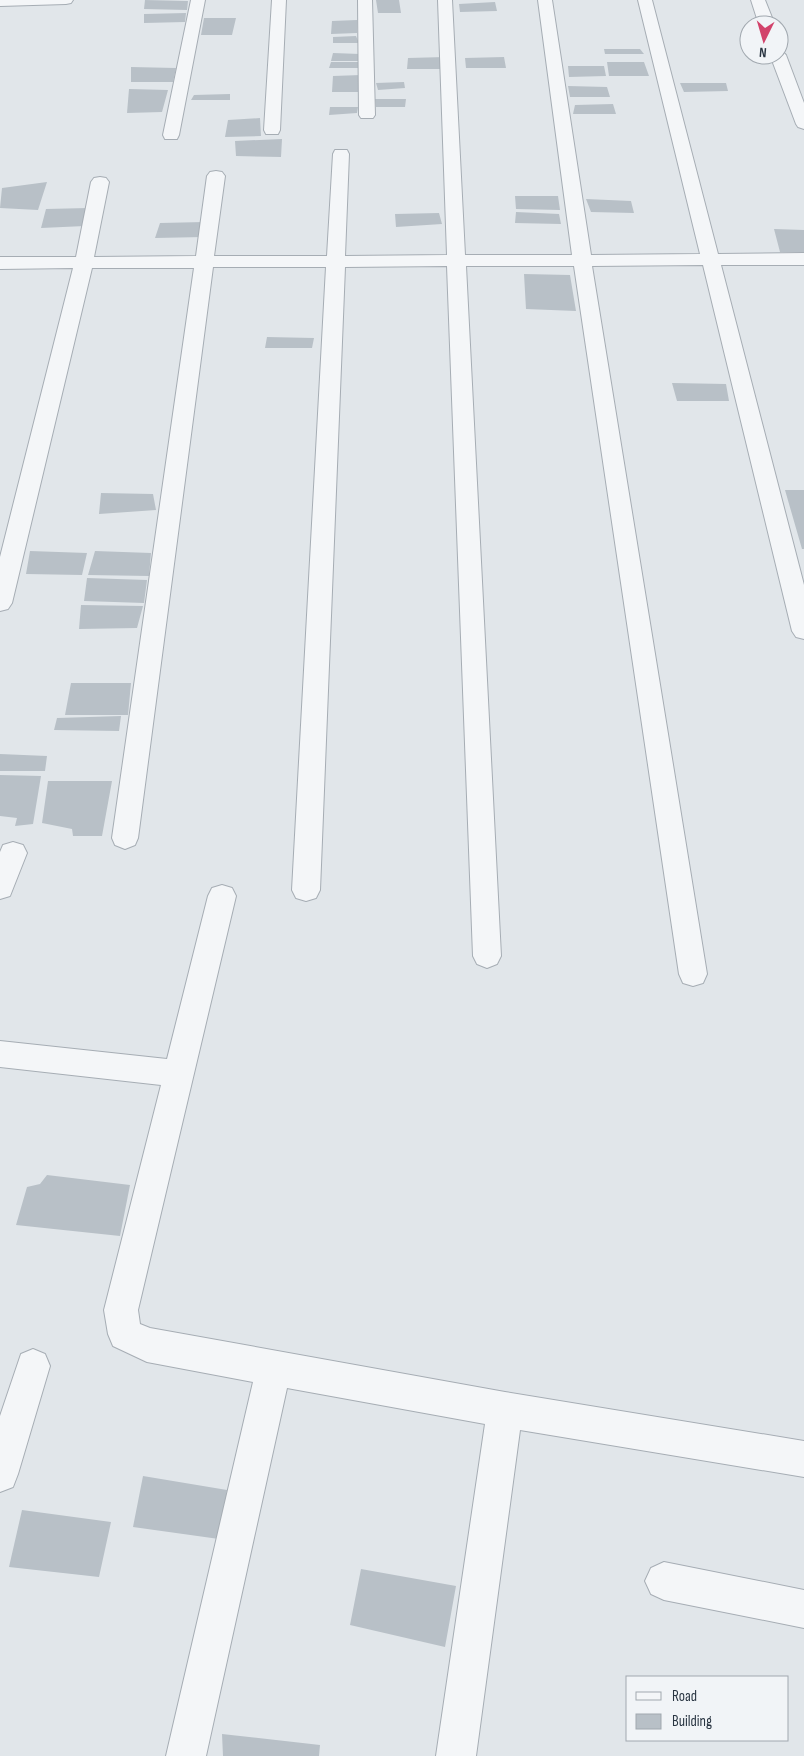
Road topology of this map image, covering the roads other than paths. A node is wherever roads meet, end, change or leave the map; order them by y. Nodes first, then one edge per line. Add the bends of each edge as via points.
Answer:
1 (66, 0) edge
2 (198, 0) edge
3 (279, 0) edge
4 (365, 0) edge
5 (445, 0) edge
6 (545, 0) edge
7 (645, 0) edge
8 (758, 0) edge
9 (0, 2) edge
10 (763, 15) edge
11 (782, 65) edge
12 (367, 116) dead end
13 (804, 124) edge
14 (272, 130) dead end
15 (171, 135) dead end
16 (341, 154) dead end
17 (216, 176) dead end
18 (100, 182) dead end
19 (582, 259) junction
20 (710, 259) junction
21 (804, 259) edge
22 (336, 260) junction
23 (457, 260) junction
24 (205, 261) junction
25 (0, 262) edge
26 (84, 262) junction
27 (0, 603) edge
28 (804, 631) edge
29 (125, 838) dead end
30 (14, 853) dead end
31 (0, 888) edge
32 (306, 890) dead end
33 (222, 896) dead end
34 (487, 956) dead end
35 (693, 974) dead end
36 (0, 1054) edge
37 (178, 1074) junction
38 (33, 1366) dead end
39 (274, 1368) junction
40 (505, 1410) junction
41 (804, 1459) edge
42 (0, 1474) edge
43 (664, 1581) dead end
44 (804, 1609) edge
45 (186, 1756) edge
46 (456, 1756) edge

1 - 9 street
2 - 15 street
3 - 14 street
4 - 12 street
5 - 23 street
6 - 19 street
7 - 20 street
8 - 10 street
11 - 13 street
16 - 22 street
17 - 24 street
18 - 26 street
19 - 20 street
19 - 23 street
19 - 35 street
20 - 21 street
20 - 28 street
22 - 23 street
22 - 24 street
22 - 32 street
23 - 34 street
24 - 26 street
24 - 29 street
25 - 26 street
26 - 27 street
30 - 31 street
33 - 37 street
36 - 37 street
37 - 39 street via 120,1310 125,1334 147,1345
38 - 42 street
39 - 40 street
39 - 45 street
40 - 41 street
40 - 46 street
43 - 44 street

